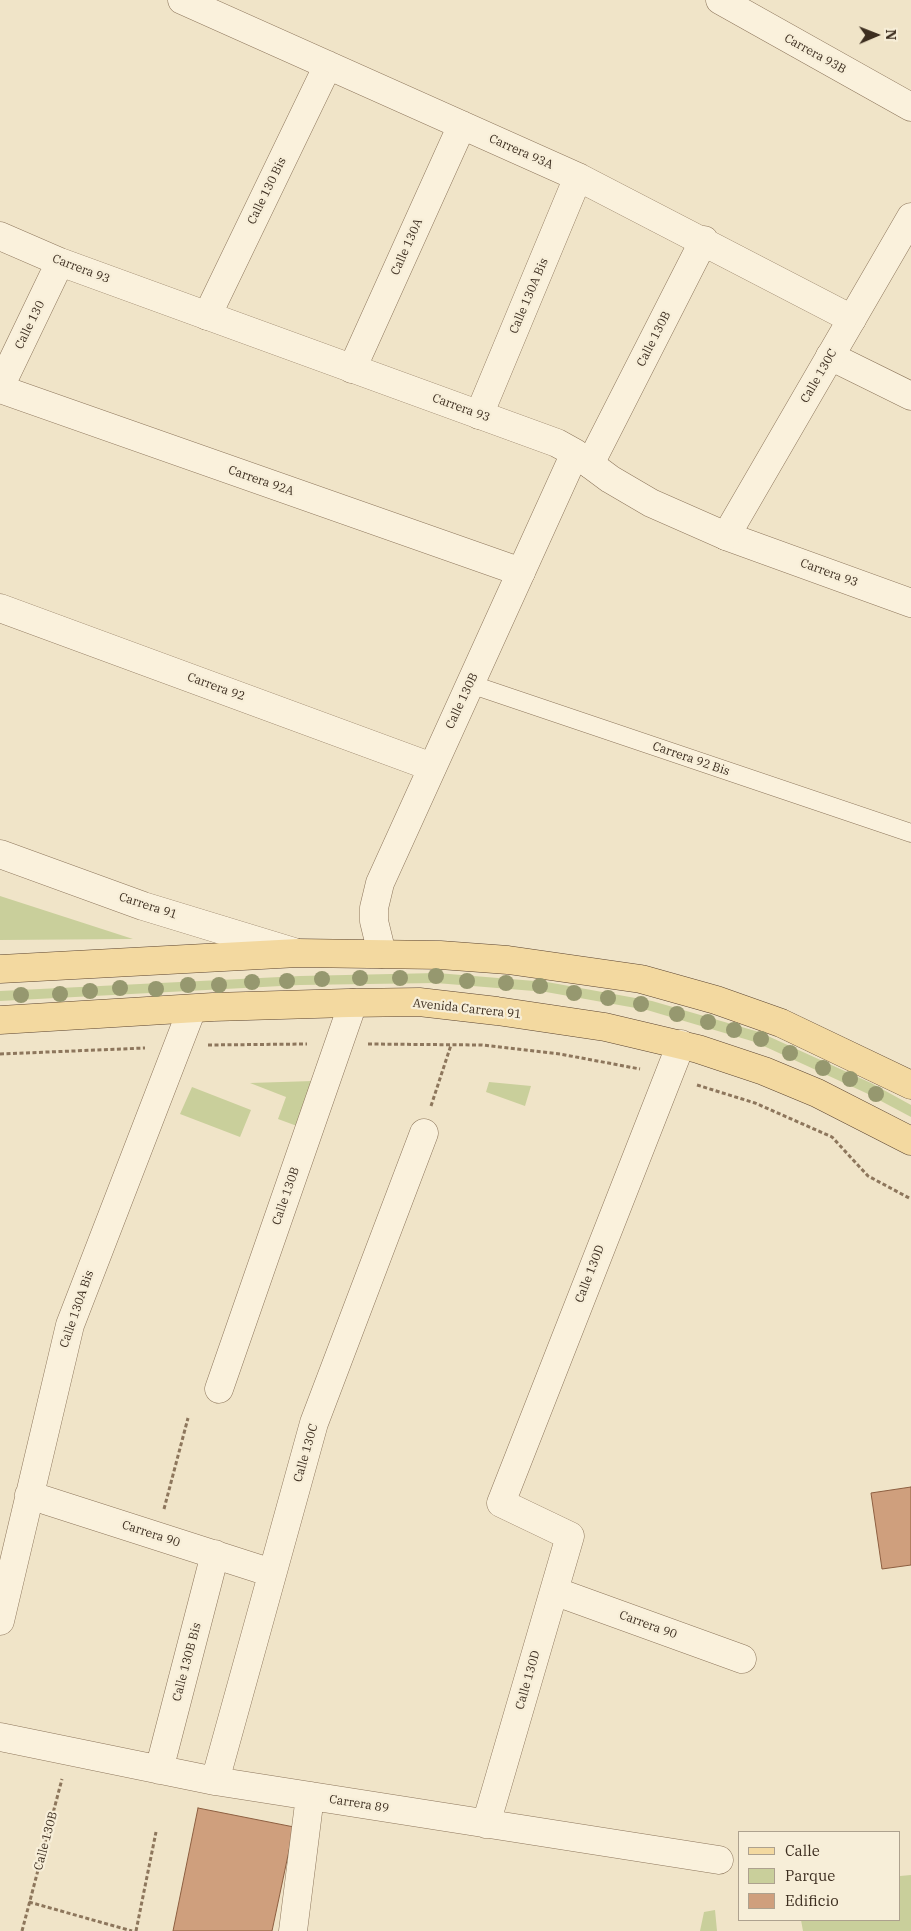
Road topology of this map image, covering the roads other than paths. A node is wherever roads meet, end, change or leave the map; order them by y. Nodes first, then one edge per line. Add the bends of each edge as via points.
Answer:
1 (182, 0) edge
2 (720, 0) edge
3 (328, 65) junction
4 (911, 107) edge
5 (462, 125) junction
6 (578, 177) junction
7 (911, 217) edge
8 (0, 236) edge
9 (704, 240) junction
10 (60, 262) junction
11 (207, 316) junction
12 (852, 319) junction
13 (830, 356) junction
14 (352, 368) junction
15 (0, 388) edge
16 (911, 396) edge
17 (479, 415) junction
18 (583, 459) junction
19 (726, 536) junction
20 (521, 572) junction
21 (911, 603) edge
22 (0, 608) edge
23 (470, 684) junction
24 (432, 767) junction
25 (911, 833) edge
26 (0, 854) edge
27 (298, 953) junction
28 (382, 954) junction
29 (0, 969) edge
30 (353, 1003) junction
31 (192, 1009) junction
32 (0, 1020) edge
33 (681, 1044) junction
34 (911, 1085) edge
35 (424, 1133) road end
36 (911, 1141) edge
37 (219, 1388) dead end
38 (29, 1495) junction
39 (215, 1554) junction
40 (272, 1573) junction
41 (554, 1591) junction
42 (0, 1621) edge
43 (742, 1659) dead end
44 (0, 1737) edge
45 (159, 1770) junction
46 (215, 1782) junction
47 (310, 1796) junction
48 (486, 1824) junction
49 (719, 1860) dead end
50 (293, 1931) edge

1 - 3 street, Carrera 93A
2 - 4 street, Carrera 93B
3 - 5 street, Carrera 93A
3 - 11 street, Calle 130 Bis
5 - 6 street, Carrera 93A
5 - 14 street, Calle 130A
6 - 9 street, Carrera 93A
6 - 17 street, Calle 130A Bis
7 - 12 street, Calle 130C
8 - 10 street, Carrera 93
9 - 12 street, Carrera 93A
9 - 18 street, Calle 130B
10 - 11 street, Carrera 93
10 - 15 street, Calle 130
11 - 14 street, Carrera 93
12 - 13 street, Calle 130C
13 - 16 street
13 - 19 street, Calle 130C
14 - 17 street, Carrera 93
15 - 20 street, Carrera 92A
17 - 18 street, Carrera 93 via 557,443
18 - 19 street, Carrera 93 via 651,503
18 - 20 street, Calle 130B
19 - 21 street, Carrera 93
20 - 23 street, Calle 130B
22 - 24 street, Carrera 92
23 - 24 street, Calle 130B
23 - 25 lane, Carrera 92 Bis
24 - 28 street, Calle 130B via 376,894 374,921
26 - 27 street, Carrera 91 via 143,906
27 - 28 main road
27 - 29 main road
28 - 34 main road via 508,960 640,979 716,1000 781,1023
30 - 31 main road, Avenida Carrera 91
30 - 33 main road, Avenida Carrera 91 via 419,1002 460,1006 605,1027
30 - 37 street, Calle 130B
31 - 32 main road, Avenida Carrera 91
31 - 38 street, Calle 130A Bis via 70,1325
33 - 36 main road, Avenida Carrera 91 via 764,1071
33 - 41 street, Calle 130D via 501,1504 570,1536
35 - 40 street, Calle 130C via 314,1423
38 - 39 street, Carrera 90
38 - 42 street, Calle 130A Bis
39 - 40 street, Carrera 90
39 - 45 street, Calle 130B Bis
40 - 46 street, Calle 130C
41 - 43 street, Carrera 90
41 - 48 street, Calle 130D
44 - 45 street, Carrera 89
45 - 46 street, Carrera 89
46 - 47 street, Carrera 89
47 - 48 street, Carrera 89
47 - 50 street
48 - 49 street, Carrera 89

